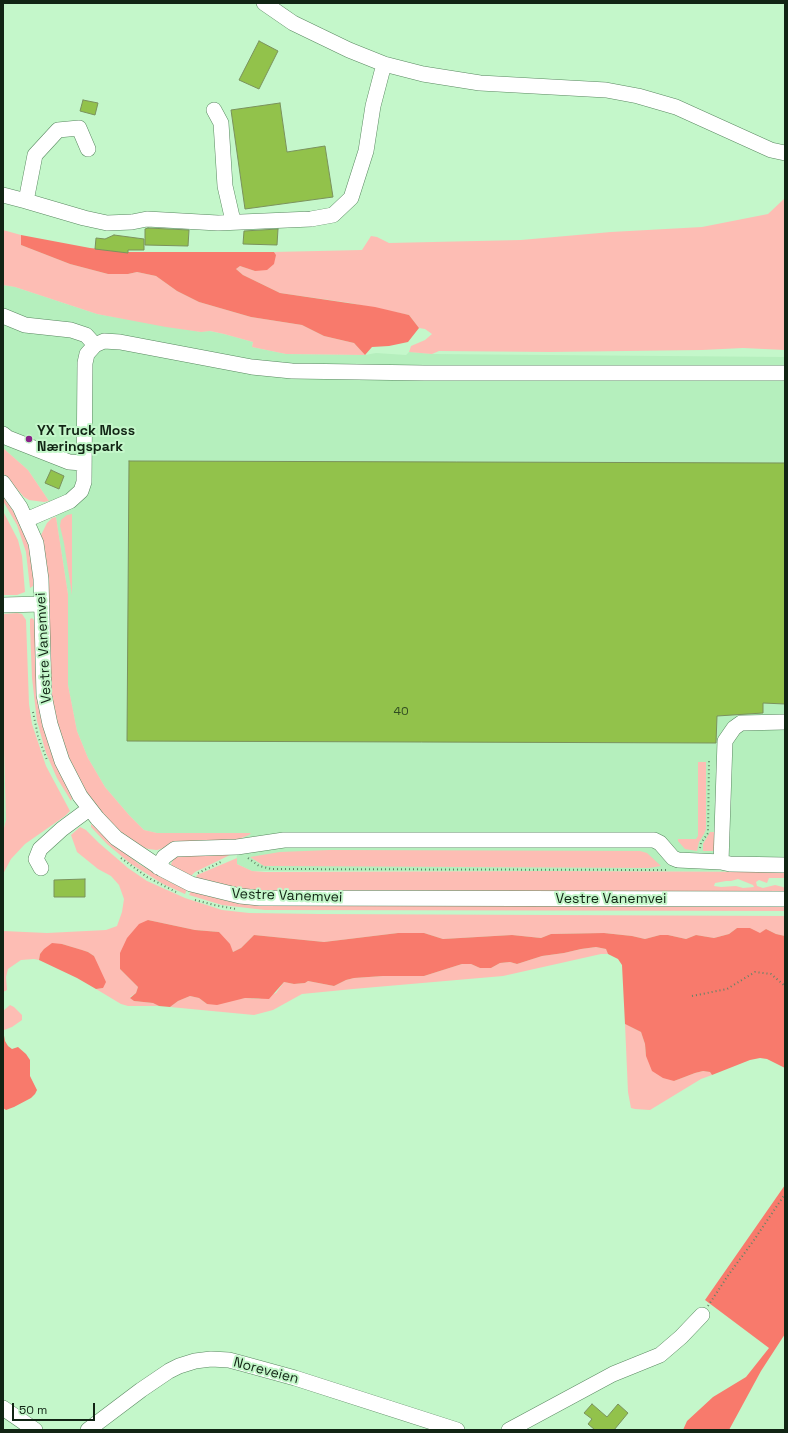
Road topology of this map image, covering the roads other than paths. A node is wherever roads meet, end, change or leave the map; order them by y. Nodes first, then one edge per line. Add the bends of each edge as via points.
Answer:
1 (264, 3) edge
2 (384, 64) junction
3 (214, 110) dead end
4 (88, 149) dead end
5 (785, 154) edge
6 (3, 195) edge
7 (26, 201) junction
8 (233, 221) junction
9 (3, 316) edge
10 (95, 345) junction
11 (785, 373) edge
12 (3, 434) edge
13 (84, 463) junction
14 (3, 484) edge
15 (26, 520) junction
16 (42, 604) junction
17 (3, 605) edge
18 (785, 722) edge
19 (89, 809) junction
20 (721, 862) junction
21 (785, 865) edge
22 (158, 866) junction
23 (41, 868) dead end
24 (785, 898) edge
25 (702, 1315) road end
26 (3, 1408) edge
27 (35, 1430) edge
28 (88, 1430) edge
29 (457, 1430) edge
30 (509, 1430) edge

1 - 2 street via 293,23
2 - 5 street via 423,74 480,83 584,88 638,96 676,107
2 - 8 street via 373,106 366,151 351,198 344,206 333,215 310,219
3 - 8 street via 221,123 225,186
4 - 7 street via 79,128 58,130 35,156
6 - 7 street
7 - 8 street via 107,222 147,219 218,223
9 - 10 street via 25,325 71,330 86,335
10 - 11 street via 104,341 120,342 252,367 292,371
10 - 13 street via 85,363
12 - 13 street via 69,462
13 - 15 street via 84,482 80,491 70,500
14 - 15 street, Vestre Vanemvei
15 - 16 street, Vestre Vanemvei via 36,543
16 - 17 street
16 - 19 street, Vestre Vanemvei via 44,695 48,718 62,761
18 - 20 street via 741,723 725,741
19 - 22 street, Vestre Vanemvei via 116,838
19 - 23 street via 40,849 36,860
20 - 21 street
20 - 22 street via 678,860 654,840 284,840 237,848 175,849 164,857
22 - 24 street, Vestre Vanemvei via 191,884 223,893 260,898
25 - 30 street via 660,1355 613,1374
26 - 27 street
28 - 29 street, Noreveien via 169,1371 195,1361 211,1359 229,1360 288,1376

